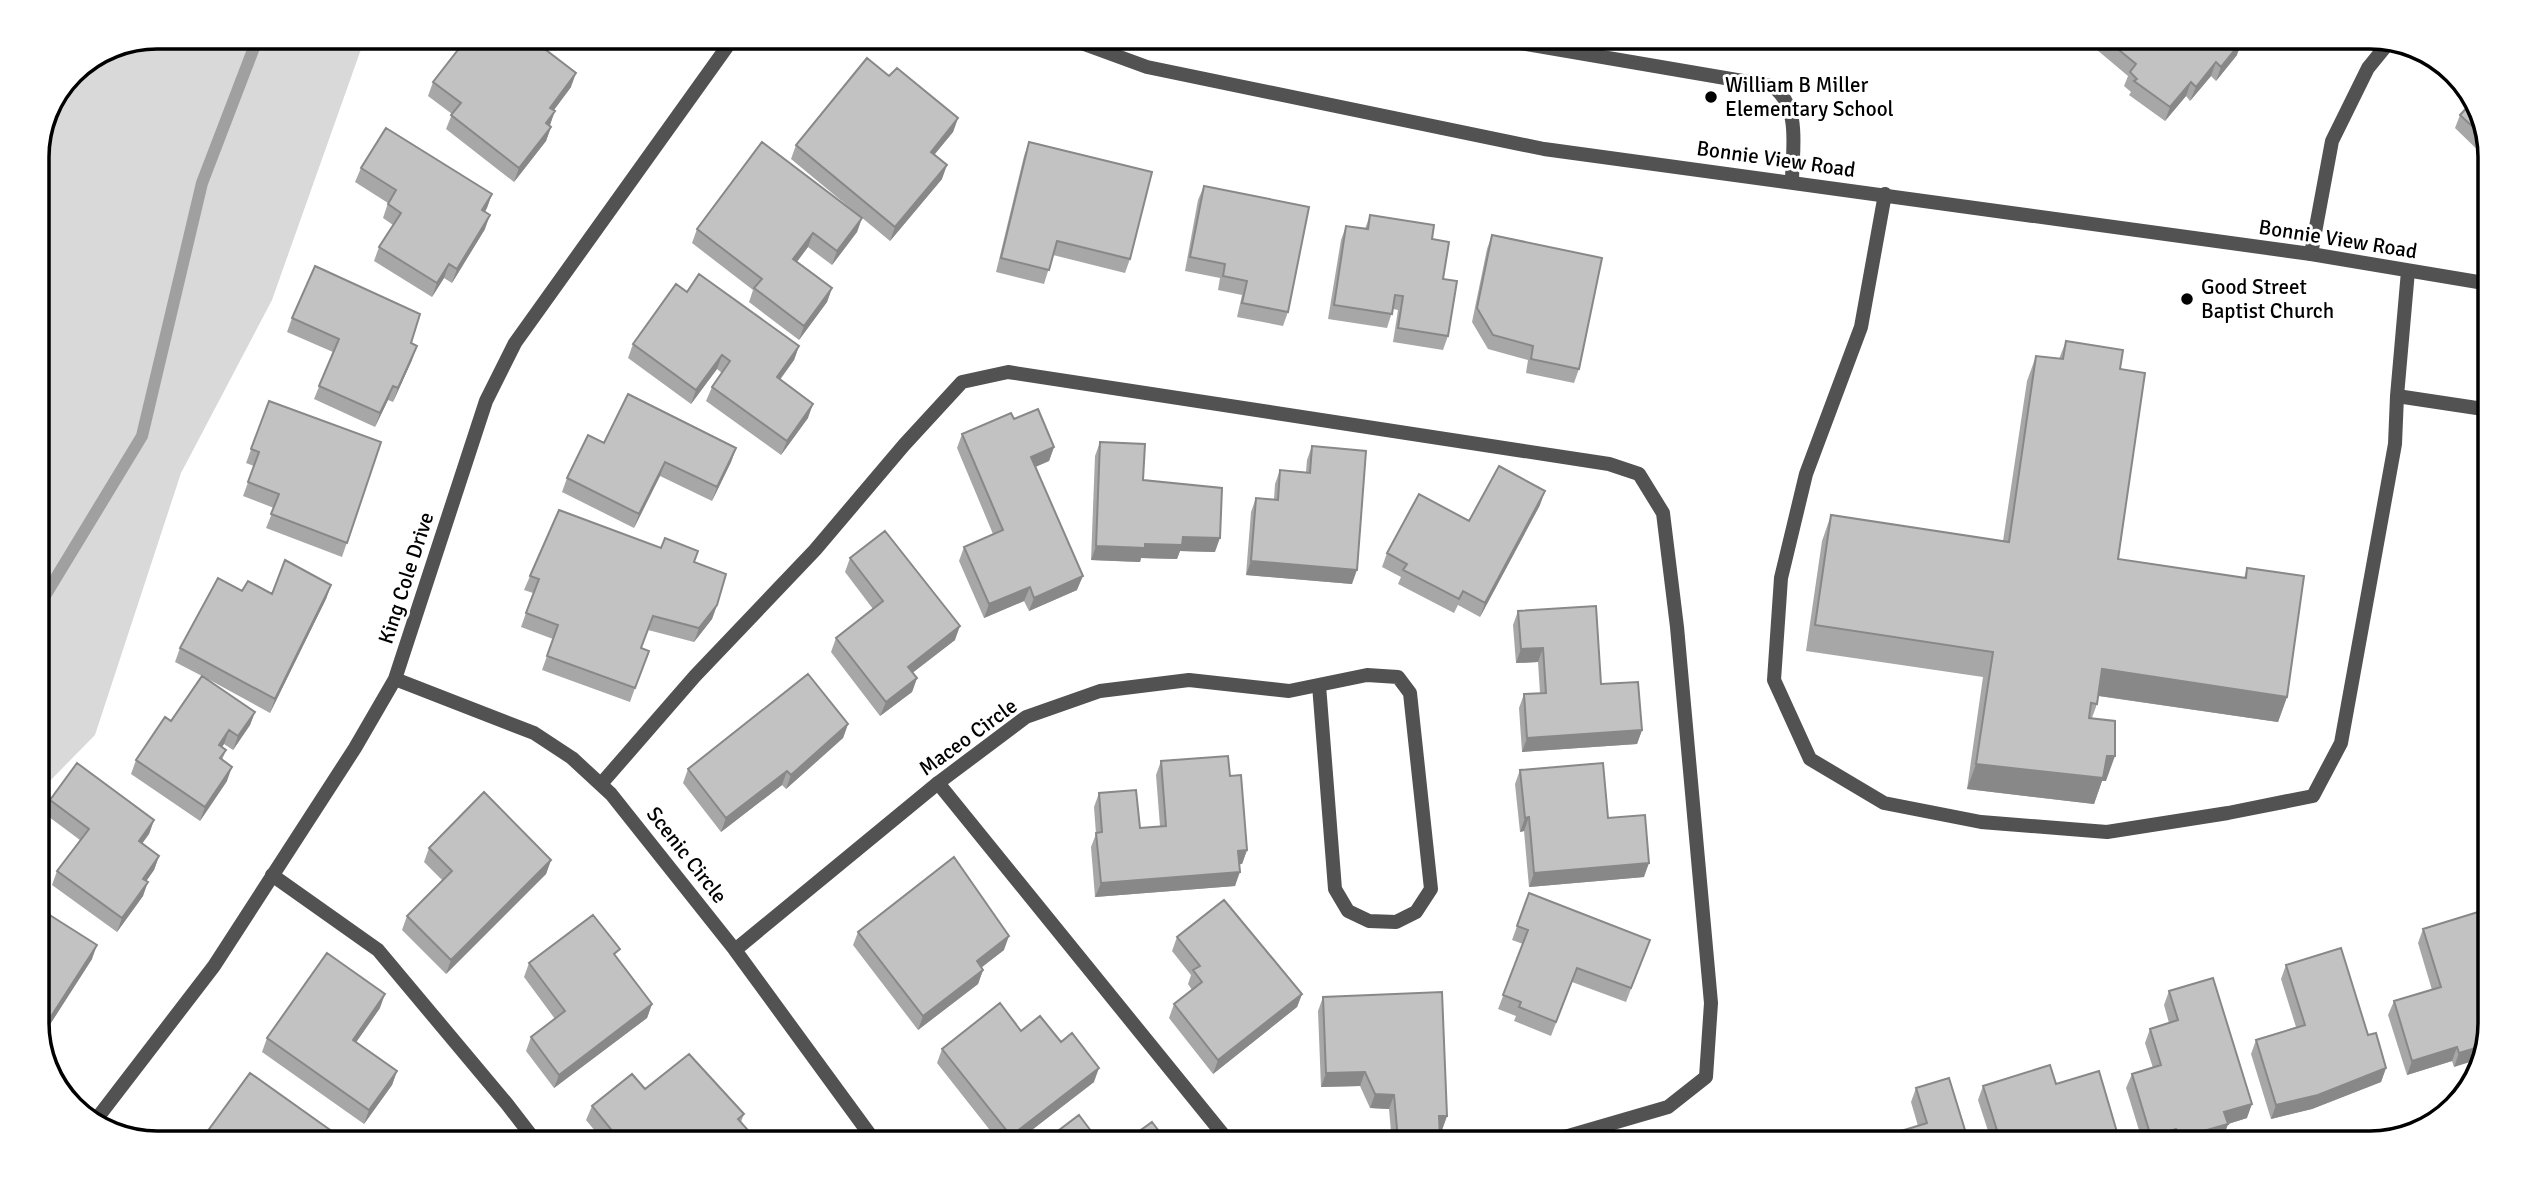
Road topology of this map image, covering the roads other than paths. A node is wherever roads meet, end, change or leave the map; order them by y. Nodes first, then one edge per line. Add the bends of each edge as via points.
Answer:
1 (725, 49) edge
2 (1098, 49) edge
3 (1555, 49) edge
4 (2383, 50) edge
5 (1792, 182) junction
6 (1885, 194) junction
7 (2311, 254) junction
8 (2408, 271) junction
9 (2478, 282) edge
10 (2397, 396) junction
11 (2478, 408) edge
12 (395, 679) junction
13 (1319, 685) junction
14 (938, 783) junction
15 (601, 784) junction
16 (272, 875) junction
17 (735, 950) junction
18 (100, 1115) edge
19 (528, 1131) edge
20 (867, 1131) edge
21 (1220, 1131) edge
22 (1585, 1131) edge

1 - 12 street, King Cole Drive via 514,343 486,401
2 - 5 street, Bonnie View Road via 1147,67 1544,149
3 - 5 street via 1772,86 1782,93 1793,117
4 - 7 street via 2368,68 2332,141
5 - 6 street, Bonnie View Road
6 - 7 street, Bonnie View Road
6 - 10 street via 1861,327 1806,474 1782,578 1774,680 1810,759 1884,803 1981,822 2107,832 2313,796 2341,743 2395,444
7 - 8 street, Bonnie View Road
8 - 9 street, Bonnie View Road
8 - 10 street
10 - 11 street
12 - 15 street, Scenic Circle via 534,733
12 - 16 street, King Cole Drive
13 - 13 street, Maceo Circle via 1335,889 1348,911 1369,921 1396,922 1416,912 1431,889 1410,693 1398,677 1367,675
13 - 14 street, Maceo Circle via 1289,691 1189,680 1100,691 1026,717
14 - 17 street, Maceo Circle
14 - 21 street
15 - 17 street, Scenic Circle
15 - 22 street via 962,382 1008,372 1609,464 1639,474 1663,513 1677,627 1711,1003 1706,1077 1668,1107
16 - 18 street, King Cole Drive via 214,965
16 - 19 street via 378,950
17 - 20 street, Scenic Circle

